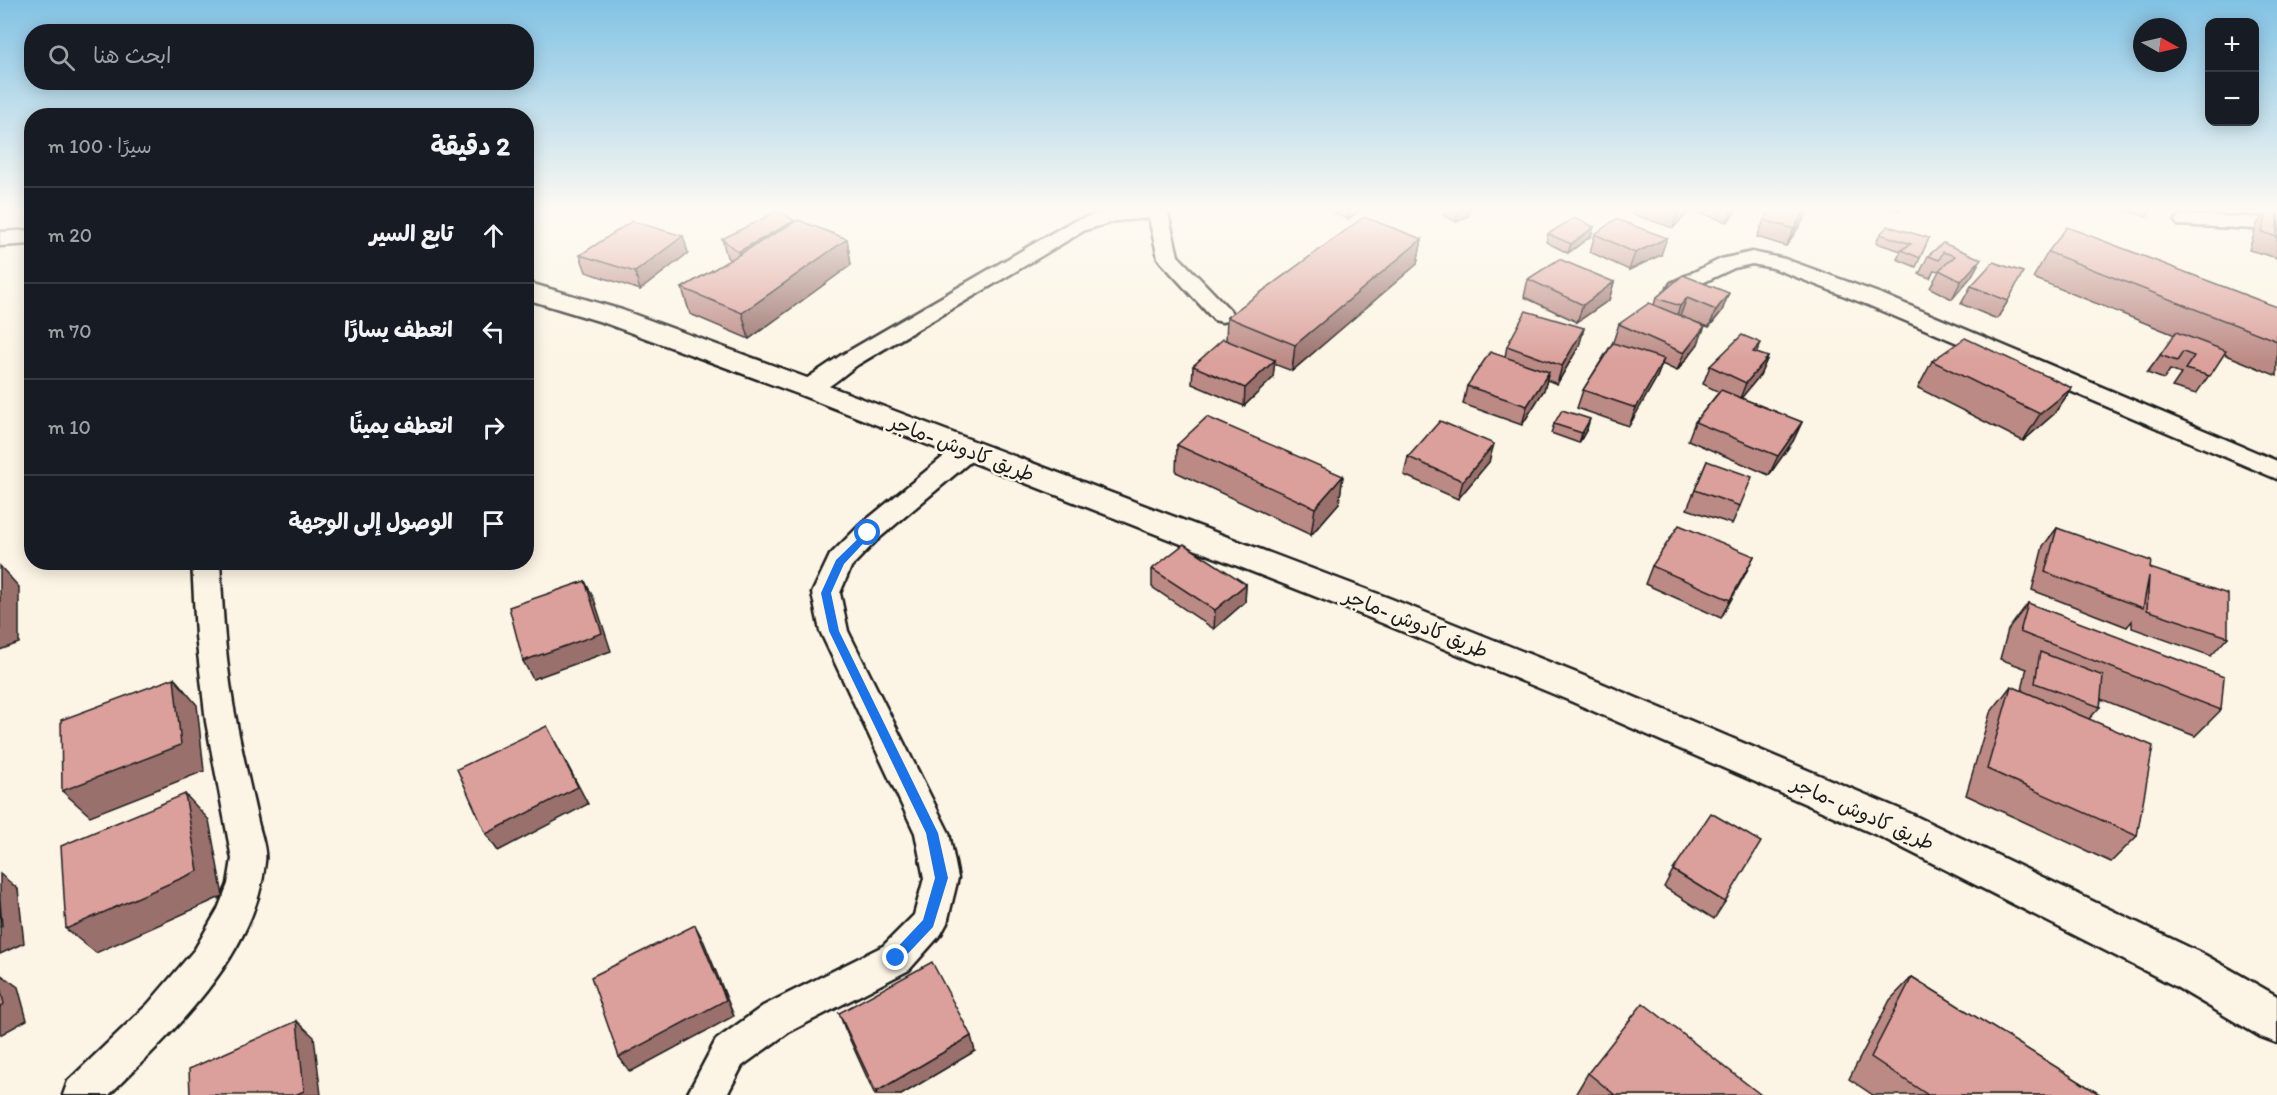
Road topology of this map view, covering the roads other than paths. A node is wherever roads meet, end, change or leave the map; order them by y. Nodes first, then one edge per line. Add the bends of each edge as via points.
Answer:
1 (1020, 260) edge
2 (1170, 260) edge
3 (1742, 260) edge
4 (1763, 260) edge
5 (1678, 288) edge
6 (534, 292) edge
7 (1222, 315) dead end
8 (808, 388) junction
9 (968, 450) junction
10 (2277, 471) edge
11 (206, 570) edge
12 (2277, 1021) edge
13 (82, 1095) edge
14 (706, 1095) edge

1 - 8 street
2 - 7 street
3 - 5 street
4 - 10 street via 1876,300
6 - 8 highway, طريق كادوش -ماجر via 612,316
8 - 9 highway, طريق كادوش -ماجر
9 - 12 highway, طريق كادوش -ماجر via 1441,633 1895,825 2189,970
9 - 14 street via 868,533 840,562 826,593 834,631 932,833 941,878 929,923 896,958 776,1019 729,1053
11 - 13 street via 221,722 249,859 245,884 233,916 208,961 161,1017

